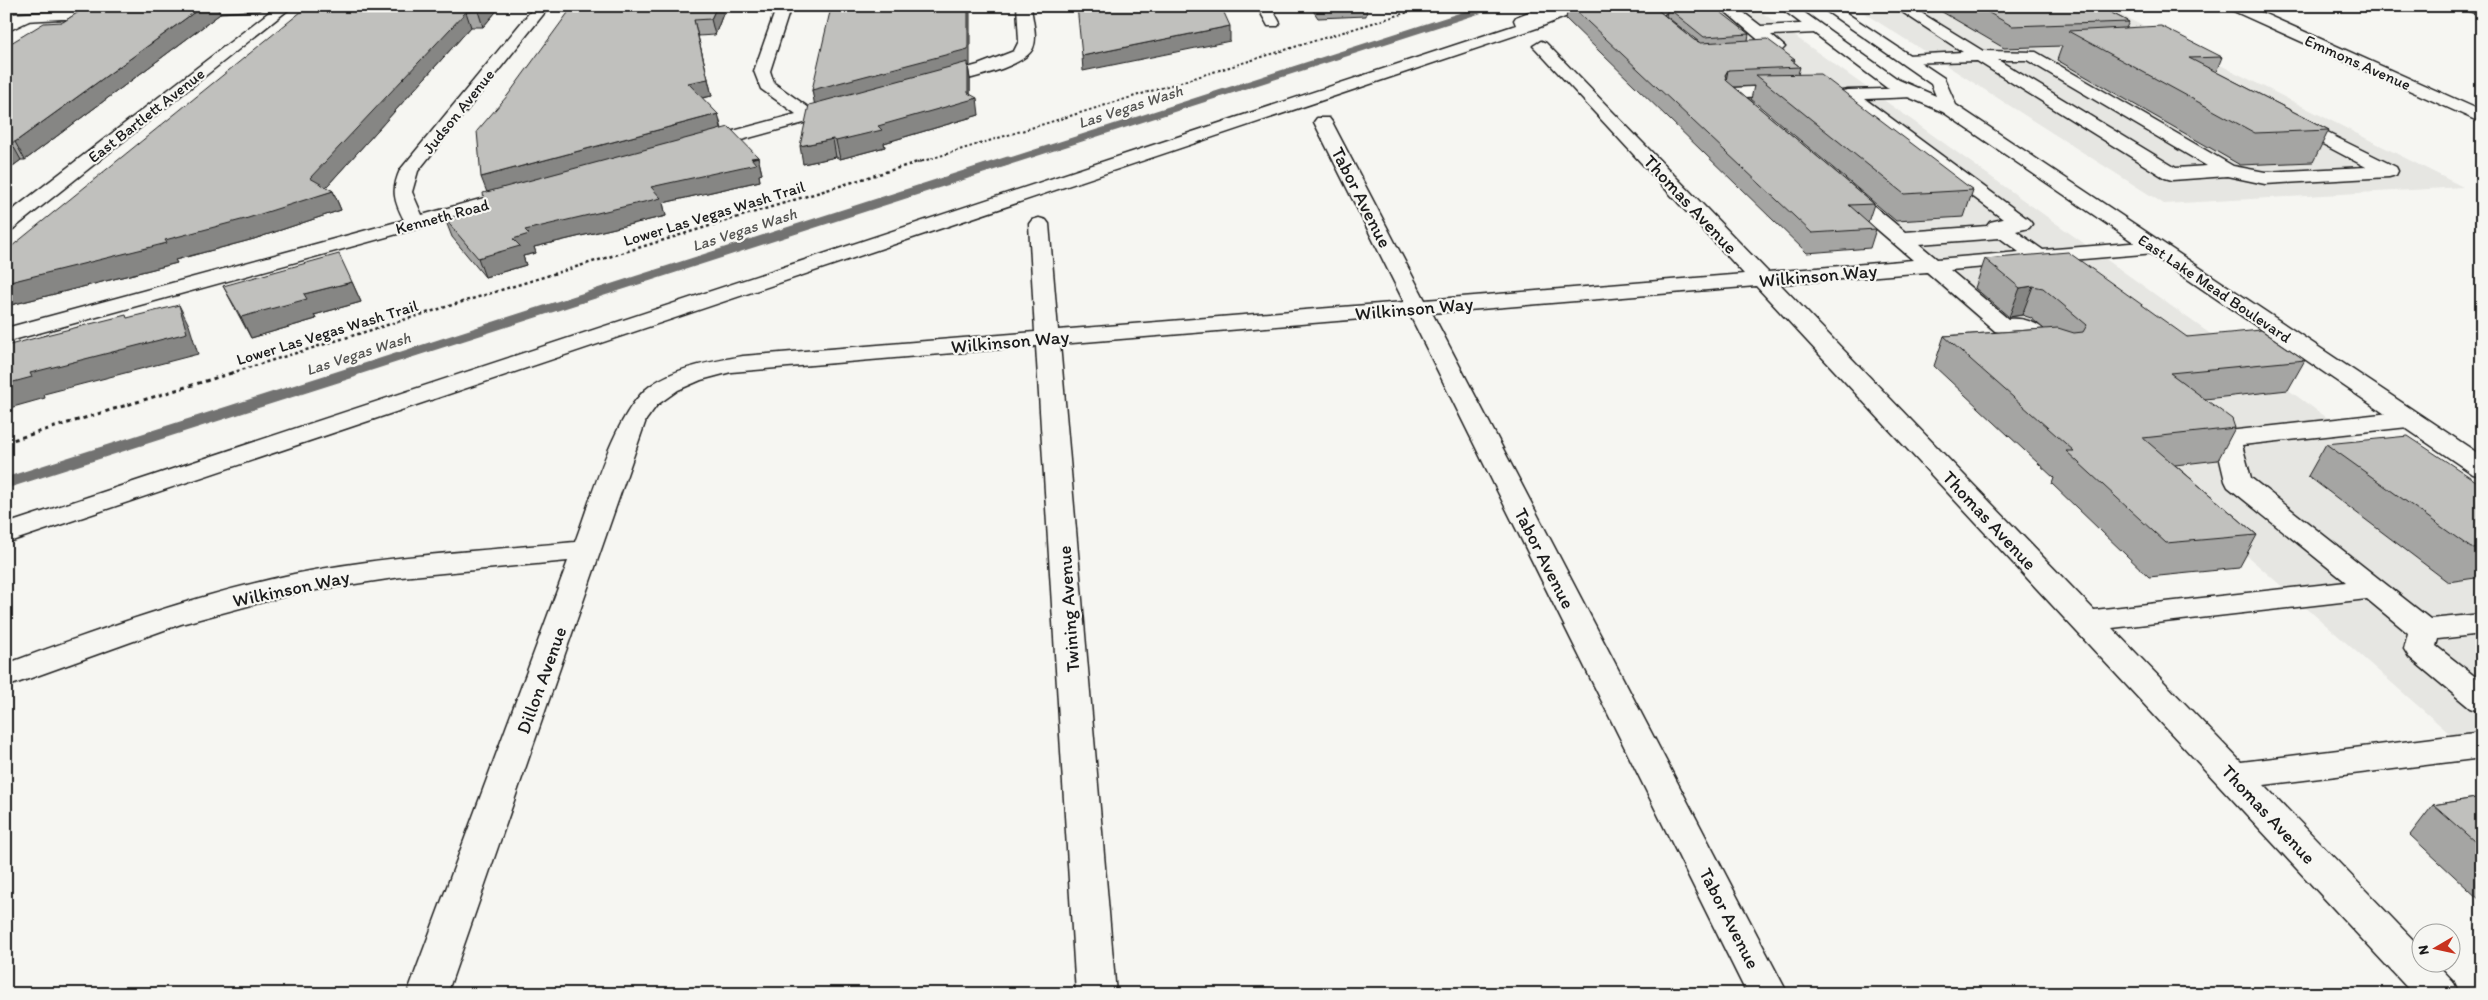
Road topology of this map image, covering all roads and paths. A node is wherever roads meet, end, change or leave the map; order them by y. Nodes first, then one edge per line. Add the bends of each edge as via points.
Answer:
1 (78, 6) edge
2 (258, 6) edge
3 (286, 6) edge
4 (543, 6) edge
5 (784, 6) edge
6 (1024, 6) edge
7 (1264, 6) edge
8 (1428, 6) edge
9 (1558, 6) edge
10 (1580, 6) edge
11 (1668, 6) edge
12 (1726, 6) edge
13 (1785, 6) edge
14 (1826, 6) edge
15 (1900, 6) edge
16 (2234, 6) edge
17 (2468, 6) edge
18 (202, 8) edge
19 (165, 11) edge
20 (2482, 11) edge
21 (129, 12) edge
22 (62, 16) junction
23 (6, 18) edge
24 (24, 18) junction
25 (1273, 23) dead end
26 (6, 28) edge
27 (1816, 28) junction
28 (1757, 31) junction
29 (1538, 35) junction
30 (1690, 46) edge
31 (1738, 49) edge
32 (2059, 53) dead end
33 (2030, 55) junction
34 (1980, 56) junction
35 (1907, 60) junction
36 (913, 88) edge
37 (1806, 90) edge
38 (1913, 92) junction
39 (857, 103) edge
40 (1949, 108) junction
41 (2276, 112) edge
42 (810, 116) junction
43 (2482, 118) edge
44 (1323, 122) dead end
45 (1768, 125) edge
46 (685, 150) edge
47 (2227, 170) junction
48 (1826, 176) edge
49 (541, 189) edge
50 (416, 223) junction
51 (6, 224) edge
52 (1039, 224) dead end
53 (2005, 232) junction
54 (1900, 239) junction
55 (2155, 247) junction
56 (2047, 256) junction
57 (1930, 265) junction
58 (2080, 273) edge
59 (1762, 279) junction
60 (1418, 308) junction
61 (6, 335) edge
62 (1048, 338) junction
63 (2293, 340) junction
64 (2263, 343) edge
65 (2061, 356) edge
66 (676, 382) joint
67 (2408, 419) junction
68 (6, 442) edge
69 (2482, 468) edge
70 (6, 534) edge
71 (588, 550) junction
72 (2373, 589) junction
73 (2086, 621) junction
74 (2482, 624) edge
75 (2424, 630) junction
76 (6, 676) edge
77 (2482, 700) edge
78 (2482, 745) edge
79 (2233, 776) junction
80 (427, 994) edge
81 (1096, 994) edge
82 (1768, 994) edge
83 (2439, 994) edge

1 - 22 street
2 - 18 street
3 - 51 street, East Bartlett Avenue
4 - 50 street, Judson Avenue via 409,170 402,184 402,197
5 - 42 street via 762,71 767,85
6 - 36 street via 1026,48 1021,55
7 - 25 street
8 - 68 path, Lower Las Vegas Wash Trail
9 - 29 street, Thomas Avenue via 1521,20
10 - 29 street
11 - 30 street via 1652,14
12 - 28 street
13 - 27 street, East Lake Mead Boulevard
14 - 35 street
15 - 34 street
16 - 43 street, Emmons Avenue
17 - 20 street
18 - 19 street
21 - 22 street
22 - 24 street
23 - 24 street
24 - 26 street
27 - 28 street
27 - 38 street, East Lake Mead Boulevard via 1893,84
28 - 31 street via 1778,47
29 - 59 street, Thomas Avenue
29 - 70 street via 825,259
32 - 33 street
33 - 34 street
33 - 47 street
34 - 35 street
34 - 47 street via 2172,174
35 - 40 street via 1938,81
37 - 45 street via 1731,93
38 - 40 street, East Lake Mead Boulevard
38 - 53 street via 1840,94 2022,224 1997,226
39 - 42 street
40 - 55 street, East Lake Mead Boulevard
41 - 47 street via 2389,171 2265,178
42 - 46 street
44 - 60 street, Tabor Avenue
48 - 54 street
49 - 50 street, Kenneth Road
50 - 61 street, Kenneth Road
52 - 62 street, Twining Avenue
53 - 54 street
53 - 56 street
54 - 57 street
55 - 56 street, Wilkinson Way
55 - 63 street, East Lake Mead Boulevard
56 - 57 street, Wilkinson Way
56 - 58 street
57 - 59 street, Wilkinson Way
57 - 65 street via 2003,326 2022,324
59 - 60 street, Wilkinson Way
59 - 73 street, Thomas Avenue
60 - 62 street, Wilkinson Way
60 - 82 street, Tabor Avenue
62 - 66 street, Wilkinson Way via 743,363 702,370
62 - 81 street, Twining Avenue
63 - 64 street
63 - 67 street, East Lake Mead Boulevard
66 - 71 street, Dillon Avenue via 649,400 634,419
67 - 69 street, East Lake Mead Boulevard
67 - 72 street via 2228,439 2238,481
71 - 76 street, Wilkinson Way via 339,576 247,594 129,630
71 - 80 street, Dillon Avenue
72 - 73 street
72 - 75 street
73 - 79 street, Thomas Avenue
74 - 75 street
75 - 77 street via 2420,649
78 - 79 street
79 - 83 street, Thomas Avenue

